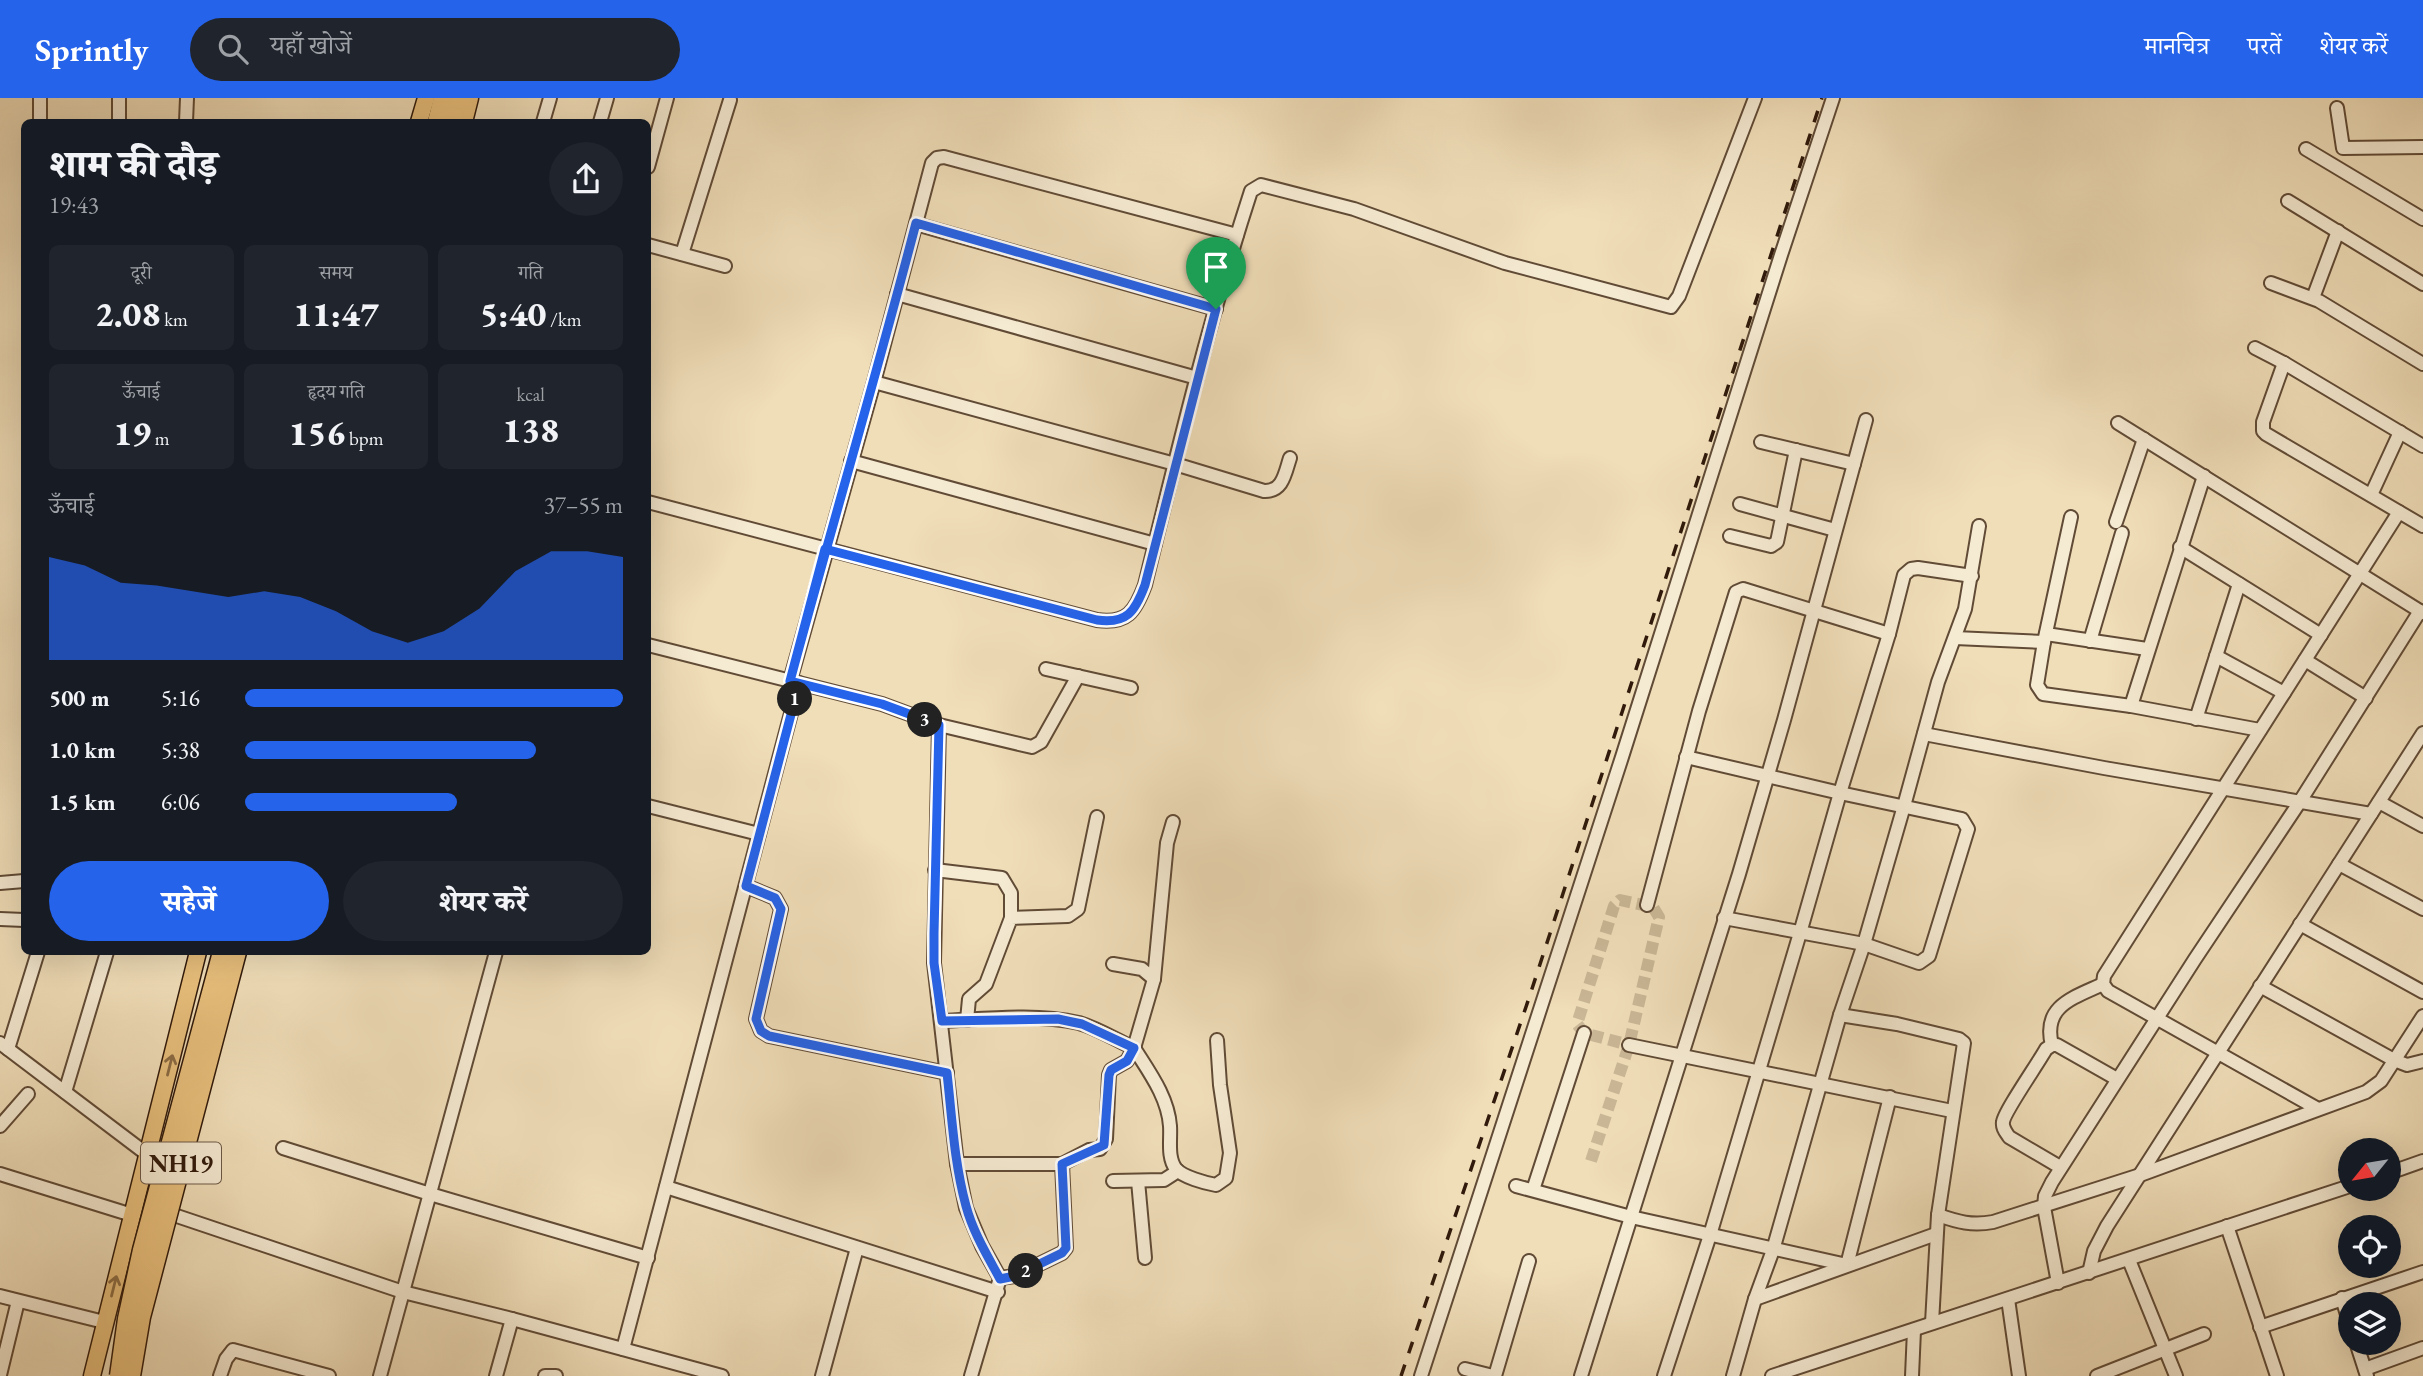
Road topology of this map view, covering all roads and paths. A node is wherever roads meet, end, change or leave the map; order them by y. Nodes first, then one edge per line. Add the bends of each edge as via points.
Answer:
1 (40, 98) edge
2 (119, 98) edge
3 (187, 98) edge
4 (426, 98) edge
5 (443, 98) edge
6 (458, 98) edge
7 (470, 98) edge
8 (550, 98) edge
9 (607, 98) edge
10 (667, 98) edge
11 (1755, 98) edge
12 (1833, 98) edge
13 (730, 100) dead end
14 (2337, 108) dead end
15 (40, 119) edge
16 (119, 119) edge
17 (186, 119) edge
18 (420, 119) edge
19 (438, 119) edge
20 (453, 119) edge
21 (465, 119) edge
22 (544, 119) edge
23 (601, 119) edge
24 (2423, 147) edge
25 (2306, 149) dead end
26 (651, 156) edge
27 (2288, 201) dead end
28 (2423, 219) edge
29 (916, 223) junction
30 (2338, 231) junction
31 (1237, 235) junction
32 (651, 246) edge
33 (682, 254) junction
34 (726, 266) dead end
35 (2271, 283) dead end
36 (2423, 284) edge
37 (897, 294) junction
38 (2313, 298) junction
39 (1216, 309) junction
40 (2255, 348) dead end
41 (2284, 363) junction
42 (2423, 364) edge
43 (1198, 378) junction
44 (874, 382) junction
45 (1866, 420) dead end
46 (2118, 423) dead end
47 (2400, 432) junction
48 (2144, 439) junction
49 (1761, 442) dead end
50 (2423, 446) edge
51 (1796, 450) junction
52 (1290, 458) dead end
53 (851, 461) junction
54 (1175, 464) junction
55 (1854, 464) junction
56 (2204, 476) junction
57 (2371, 495) junction
58 (651, 503) edge
59 (1740, 504) dead end
60 (2399, 512) junction
61 (1782, 515) junction
62 (2071, 517) dead end
63 (1979, 526) dead end
64 (2423, 526) edge
65 (1835, 530) junction
66 (1730, 536) dead end
67 (1155, 544) junction
68 (2180, 547) junction
69 (825, 549) junction
70 (2360, 573) junction
71 (1972, 576) junction
72 (2239, 584) junction
73 (1813, 610) junction
74 (2422, 612) edge
75 (1889, 634) junction
76 (2321, 635) junction
77 (1955, 638) junction
78 (2045, 638) junction
79 (2090, 641) junction
80 (651, 646) edge
81 (2147, 649) junction
82 (2216, 656) junction
83 (2305, 660) junction
84 (1046, 669) dead end
85 (1078, 676) junction
86 (794, 682) junction
87 (1131, 688) dead end
88 (2284, 693) junction
89 (2365, 698) junction
90 (2131, 706) junction
91 (2196, 719) junction
92 (939, 725) junction
93 (2260, 730) junction
94 (1924, 734) junction
95 (2422, 738) edge
96 (1686, 757) junction
97 (1768, 776) junction
98 (2222, 788) junction
99 (1840, 793) junction
100 (2379, 802) junction
101 (2299, 803) junction
102 (1904, 806) junction
103 (651, 807) edge
104 (2371, 814) junction
105 (1097, 817) dead end
106 (1173, 822) dead end
107 (2423, 826) edge
108 (759, 834) junction
109 (2339, 864) junction
110 (935, 870) junction
111 (21, 881) edge
112 (0, 883) edge
113 (746, 886) junction
114 (1647, 905) dead end
115 (2423, 909) edge
116 (1011, 918) junction
117 (1724, 918) junction
118 (0, 919) edge
119 (21, 920) edge
120 (2300, 924) junction
121 (1800, 933) junction
122 (1864, 944) junction
123 (36, 955) edge
124 (106, 955) edge
125 (197, 955) edge
126 (221, 955) edge
127 (236, 955) edge
128 (245, 955) edge
129 (495, 955) edge
130 (1113, 964) dead end
131 (1154, 979) junction
132 (2103, 984) junction
133 (2260, 986) junction
134 (2423, 992) edge
135 (1840, 1015) junction
136 (2423, 1016) edge
137 (2157, 1019) junction
138 (967, 1020) junction
139 (942, 1021) junction
140 (1584, 1032) dead end
141 (1217, 1040) dead end
142 (1629, 1045) tunnel mouth
143 (2052, 1045) junction
144 (4, 1046) edge
145 (1134, 1048) junction
146 (2218, 1053) junction
147 (1682, 1055) junction
148 (2394, 1059) junction
149 (2423, 1062) edge
150 (1758, 1072) junction
151 (947, 1073) junction
152 (2117, 1079) junction
153 (1820, 1085) junction
154 (65, 1092) junction
155 (28, 1094) dead end
156 (1890, 1097) junction
157 (2318, 1109) junction
158 (1952, 1111) junction
159 (0, 1126) edge
160 (282, 1148) dead end
161 (148, 1155) junction
162 (957, 1164) junction
163 (1062, 1164) junction
164 (2422, 1164) edge
165 (2060, 1167) junction
166 (2401, 1170) edge
167 (1178, 1171) junction
168 (0, 1174) edge
169 (2140, 1175) junction
170 (1113, 1181) dead end
171 (1138, 1181) junction
172 (1516, 1186) dead end
173 (666, 1188) junction
174 (1532, 1190) junction
175 (2338, 1190) edge
176 (430, 1195) junction
177 (134, 1207) junction
178 (2044, 1207) junction
179 (1938, 1215) junction
180 (175, 1217) junction
181 (1631, 1217) junction
182 (2227, 1226) junction
183 (1936, 1234) junction
184 (1710, 1235) junction
185 (857, 1248) junction
186 (1773, 1250) junction
187 (648, 1258) junction
188 (1145, 1258) dead end
189 (2129, 1260) junction
190 (1529, 1261) dead end
191 (1847, 1265) junction
192 (2423, 1272) edge
193 (2090, 1273) junction
194 (2058, 1283) junction
195 (999, 1285) junction
196 (403, 1292) junction
197 (2361, 1292) edge
198 (0, 1296) edge
199 (1755, 1299) junction
200 (2008, 1299) junction
201 (2338, 1299) edge
202 (19, 1301) junction
203 (512, 1319) junction
204 (104, 1322) junction
205 (1932, 1323) junction
206 (2260, 1327) junction
207 (1914, 1330) junction
208 (2204, 1334) dead end
209 (2423, 1348) edge
210 (623, 1349) junction
211 (2165, 1349) junction
212 (2360, 1355) edge
213 (1465, 1369) dead end
214 (2366, 1372) edge
215 (0, 1375) edge
216 (92, 1376) edge
217 (119, 1376) edge
218 (131, 1376) edge
219 (220, 1376) edge
220 (329, 1376) edge
221 (380, 1376) edge
222 (496, 1376) edge
223 (545, 1376) edge
224 (556, 1376) edge
225 (722, 1376) edge
226 (822, 1376) edge
227 (971, 1376) edge
228 (1421, 1376) edge
229 (1494, 1376) edge
230 (1581, 1376) edge
231 (1664, 1376) edge
232 (1733, 1376) edge
233 (1772, 1376) edge
234 (1912, 1376) edge
235 (2019, 1376) edge
236 (2097, 1376) edge
237 (2176, 1376) edge
238 (2277, 1376) edge

1 - 15 street
2 - 16 street
3 - 17 street
4 - 18 main road
5 - 19 highway
6 - 20 highway
7 - 21 main road
8 - 22 street
9 - 23 street
10 - 26 street
11 - 31 street via 1671,307 1481,255 1354,209 1261,185 1251,191
12 - 228 street
13 - 33 street
14 - 24 street via 2343,148
25 - 28 street
27 - 30 street
29 - 31 street via 932,163 944,156
29 - 37 street
29 - 39 street
30 - 36 street
30 - 38 street
31 - 39 street
32 - 33 street
33 - 34 street
35 - 38 street
37 - 43 street
37 - 44 street
38 - 42 street
39 - 43 street
40 - 41 street
41 - 47 street
41 - 57 street via 2263,431
43 - 54 street
44 - 53 street
44 - 54 street
45 - 55 street
46 - 48 street
47 - 50 street
47 - 57 street
48 - 56 street
48 - 79 street
49 - 51 street
51 - 55 street
51 - 61 street
52 - 54 street via 1281,485 1270,492
53 - 67 street
53 - 69 street
54 - 67 street
55 - 65 street
56 - 68 street
56 - 70 street
57 - 60 street
58 - 69 street
59 - 61 street
60 - 64 street
60 - 70 street
61 - 65 street
61 - 66 street via 1774,545
62 - 78 street
63 - 71 street
65 - 73 street
67 - 69 street via 1138,605 1130,614 1109,621
68 - 72 street
68 - 81 street
69 - 86 street
70 - 74 street
70 - 76 street
71 - 75 street via 1911,569 1904,575
71 - 77 street
72 - 76 street
72 - 82 street
73 - 75 street
73 - 96 street via 1743,589 1736,592
73 - 97 street
74 - 89 street
75 - 99 street
76 - 83 street
77 - 78 street
77 - 94 street
78 - 79 street
78 - 90 street via 2037,685 2043,694
79 - 81 street
80 - 86 street
81 - 90 street
82 - 88 street
82 - 91 street
83 - 88 street
83 - 89 street
84 - 85 street
85 - 87 street
85 - 92 street via 1041,742 1032,747
86 - 92 street via 882,704
86 - 108 street
88 - 93 street
89 - 101 street
90 - 91 street
91 - 93 street
92 - 110 street
93 - 98 street
94 - 98 street
94 - 102 street
95 - 100 street
96 - 97 street
96 - 114 street
97 - 99 street
97 - 117 street
98 - 101 street
98 - 132 street
99 - 102 street
99 - 121 street
100 - 104 street
100 - 107 street
101 - 104 street
101 - 137 street
102 - 122 street
102 - 122 street via 1962,819 1968,829 1929,956 1919,963
103 - 108 street
104 - 109 street
105 - 116 street via 1078,909 1068,916
106 - 131 street
108 - 113 street
109 - 115 street
109 - 120 street
110 - 116 street via 1002,878 1011,892
110 - 139 street via 934,963
111 - 112 street
113 - 151 street via 775,898 781,909 756,1019 761,1031
113 - 173 street
116 - 138 street via 986,984 969,999
117 - 121 street
117 - 147 street
118 - 119 street
120 - 133 street
120 - 134 street
121 - 122 street
121 - 150 street
122 - 135 street
123 - 144 street
124 - 154 street
161 -> 125 main road
126 - 217 highway, NH19, bridge via 142,1250
127 - 218 highway, NH19, bridge via 141,1317
128 - 180 main road
129 - 176 street
130 - 131 street via 1142,969
131 - 145 street
132 - 137 street
132 - 143 street via 2058,1008 2048,1031
133 - 146 street
133 - 148 street
135 - 153 street
135 - 158 street via 1897,1024 1964,1043
136 - 148 street
137 - 146 street
137 - 152 street
138 - 139 street
138 - 145 street via 1058,1019 1082,1024
139 - 151 street
140 - 174 street
141 - 167 street via 1229,1168 1226,1178 1216,1185
142 - 147 street
143 - 152 street
143 - 165 street via 2003,1123 2010,1137
144 - 154 street
145 - 163 street via 1127,1061 1109,1075 1104,1145
145 - 167 street via 1165,1104 1171,1157
146 - 157 street
146 - 169 street
147 - 150 street
147 - 181 street
148 - 149 street via 2407,1065
148 - 157 street via 2373,1088
150 - 153 street
150 - 184 street
151 - 162 street
152 - 165 street
153 - 156 street
153 - 186 street
154 - 161 street
155 - 159 street
156 - 158 street
156 - 191 street
157 - 169 street
158 - 179 street
160 - 176 street
161 - 177 main road
162 - 163 street
162 - 195 street via 967,1208
163 - 195 street via 1066,1248
164 - 166 street
165 - 178 street
167 - 171 street via 1164,1180
168 - 177 street
169 - 178 street
169 - 193 street via 2094,1251
170 - 171 street
171 - 188 street
172 - 174 street
173 - 185 street
173 - 187 street
174 - 181 street
175 - 182 street
176 - 187 street
176 - 196 street
177 - 180 street
204 -> 177 main road
178 - 179 street via 1976,1225
178 - 194 street
179 - 183 street
180 - 196 street
180 - 218 main road
181 - 184 street
181 - 230 street
182 - 189 street
182 - 206 street
183 - 191 street
183 - 205 street
184 - 186 street
184 - 231 street
185 - 195 street
185 - 226 street
186 - 191 street
186 - 199 street
187 - 210 street
189 - 193 street
189 - 211 street
190 - 229 street
191 - 199 street
192 - 197 street
193 - 194 street
194 - 200 street
195 - 227 street
196 - 203 street
196 - 221 street
198 - 202 street
199 - 232 street
200 - 205 street
200 - 235 street
201 - 206 street
202 - 204 street
202 - 215 street
203 - 210 street
203 - 222 street
204 - 216 main road
205 - 207 street
206 - 238 street
207 - 233 street
207 - 234 street
208 - 211 street
209 - 214 street
210 - 225 street
211 - 236 street
211 - 237 street
212 - 214 street
213 - 229 street
219 - 220 street via 233,1350
223 - 224 street

